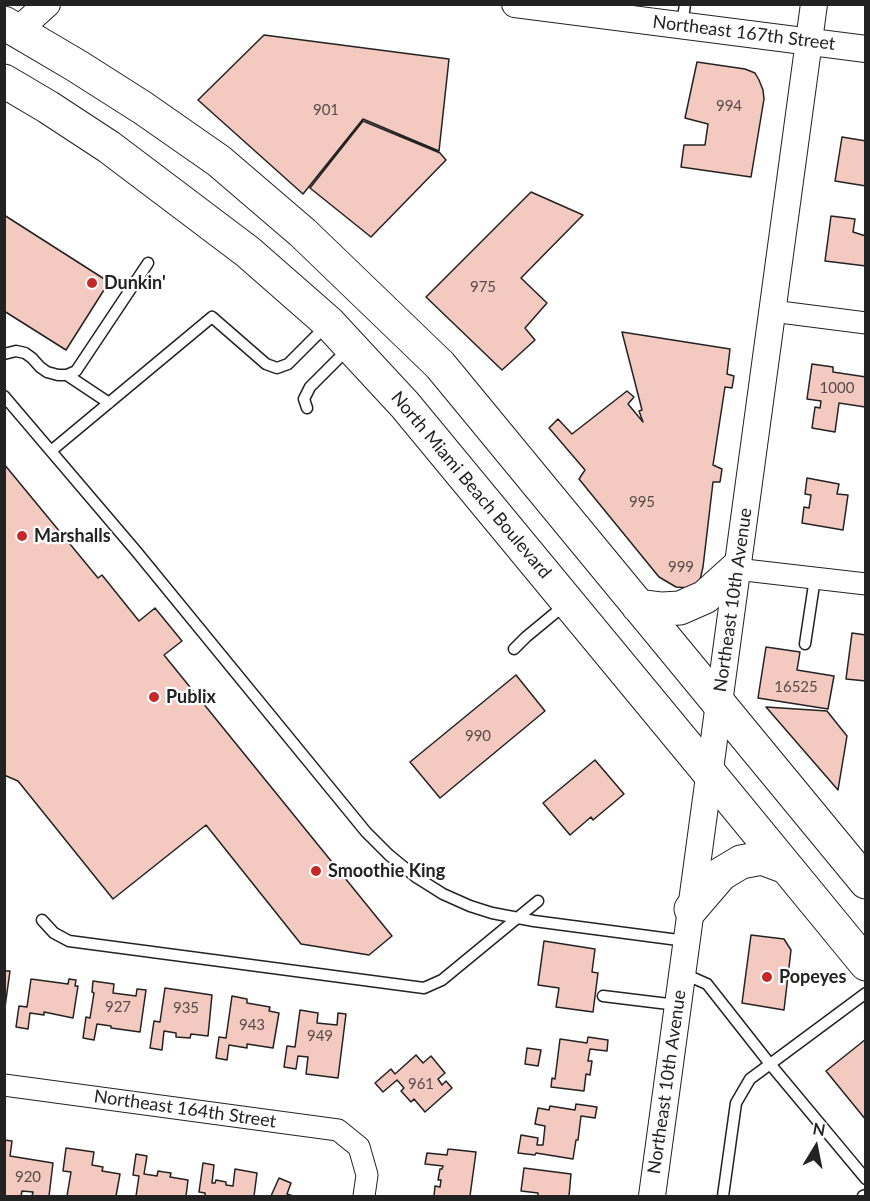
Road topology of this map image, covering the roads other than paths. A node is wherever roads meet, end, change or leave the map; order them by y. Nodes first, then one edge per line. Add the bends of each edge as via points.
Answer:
1 (47, 4) edge
2 (515, 4) edge
3 (814, 4) edge
4 (624, 11) edge
5 (683, 15) edge
6 (9, 30) edge
7 (808, 42) junction
8 (866, 49) edge
9 (4, 81) edge
10 (148, 263) dead end
11 (772, 311) junction
12 (866, 323) edge
13 (340, 335) junction
14 (4, 354) edge
15 (67, 375) junction
16 (4, 396) edge
17 (109, 403) junction
18 (307, 408) dead end
19 (51, 451) junction
20 (736, 569) junction
21 (814, 578) junction
22 (866, 585) edge
23 (568, 602) junction
24 (638, 606) junction
25 (805, 644) dead end
26 (514, 649) dead end
27 (719, 704) junction
28 (710, 774) junction
29 (786, 867) junction
30 (866, 882) edge
31 (538, 901) dead end
32 (691, 909) junction
33 (517, 918) junction
34 (42, 920) dead end
35 (687, 941) junction
36 (866, 964) edge
37 (682, 973) junction
38 (866, 993) edge
39 (603, 996) dead end
40 (677, 1005) junction
41 (770, 1064) junction
42 (4, 1085) edge
43 (866, 1179) edge
44 (364, 1197) edge
45 (652, 1197) edge
46 (723, 1197) edge

1 - 6 street
2 - 4 street, Northeast 167th Street
3 - 7 street, Northeast 10th Avenue
4 - 5 street, Northeast 167th Street
5 - 7 street, Northeast 167th Street
6 - 24 main road via 75,64 143,108 219,161 303,232 440,365
7 - 8 street, Northeast 167th Street
7 - 11 street, Northeast 10th Avenue
9 - 13 main road, North Miami Beach Boulevard via 118,154 248,252
10 - 15 lane via 76,371
11 - 12 street
11 - 20 street, Northeast 10th Avenue
13 - 17 lane via 277,368 266,364 212,317
13 - 18 lane via 304,399
13 - 23 main road, North Miami Beach Boulevard via 405,405
14 - 15 lane via 25,353 47,372
15 - 17 lane
16 - 19 lane
17 - 19 lane
19 - 33 lane via 366,832 416,877 444,894 470,906
20 - 21 street
20 - 24 main road via 705,597 680,608
20 - 27 street, Northeast 10th Avenue
21 - 22 street
21 - 25 lane
23 - 26 lane
23 - 28 main road, North Miami Beach Boulevard
24 - 27 main road
27 - 28 street, Northeast 10th Avenue
27 - 30 main road
28 - 29 main road, North Miami Beach Boulevard
28 - 32 street, Northeast 10th Avenue
29 - 32 main road via 762,858 741,862 721,874
29 - 36 main road, North Miami Beach Boulevard
31 - 33 lane
32 - 35 street, Northeast 10th Avenue
33 - 34 lane via 441,981 424,988 69,941
33 - 35 lane
35 - 37 street, Northeast 10th Avenue
37 - 40 street, Northeast 10th Avenue
37 - 41 lane via 707,984
38 - 41 lane
39 - 40 lane
40 - 45 street, Northeast 10th Avenue
41 - 43 lane
41 - 46 lane via 750,1079 736,1103
42 - 44 street, Northeast 164th Street via 338,1130 359,1146 367,1175

